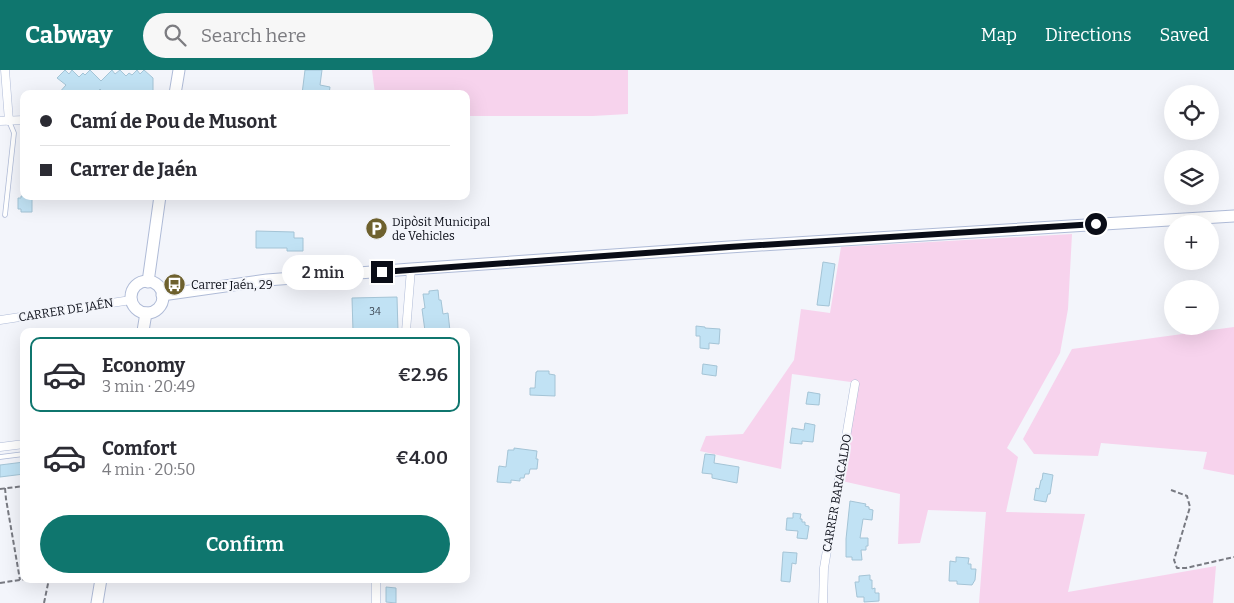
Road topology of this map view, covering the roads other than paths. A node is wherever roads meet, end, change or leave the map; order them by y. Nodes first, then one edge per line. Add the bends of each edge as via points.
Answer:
1 (5, 70) edge
2 (179, 70) edge
3 (176, 90) edge
4 (9, 120) junction
5 (20, 120) edge
6 (0, 121) edge
7 (159, 200) edge
8 (5, 215) dead end
9 (1234, 216) edge
10 (404, 267) junction
11 (148, 282) junction
12 (162, 295) junction
13 (131, 300) junction
14 (146, 313) junction
15 (0, 320) edge
16 (144, 328) edge
17 (406, 328) edge
18 (855, 384) dead end
19 (20, 444) edge
20 (0, 447) edge
21 (20, 454) edge
22 (0, 457) edge
23 (100, 583) edge
24 (376, 583) edge
25 (97, 603) edge
26 (376, 603) edge
27 (823, 603) edge

1 - 4 street
2 - 3 street
4 - 5 street
4 - 6 street
4 - 8 lane via 14,133
7 - 11 street
9 - 10 street
10 - 12 street via 267,280
10 - 17 street
11 - 12 street via 157,286
11 - 13 street via 134,288
12 - 14 street via 158,308
13 - 14 street via 135,308
13 - 15 street, CARRER DE JAÉN
14 - 16 street
18 - 27 street, CARRER BARACALDO via 824,568
19 - 20 street
21 - 22 lane
23 - 25 street
24 - 26 street

